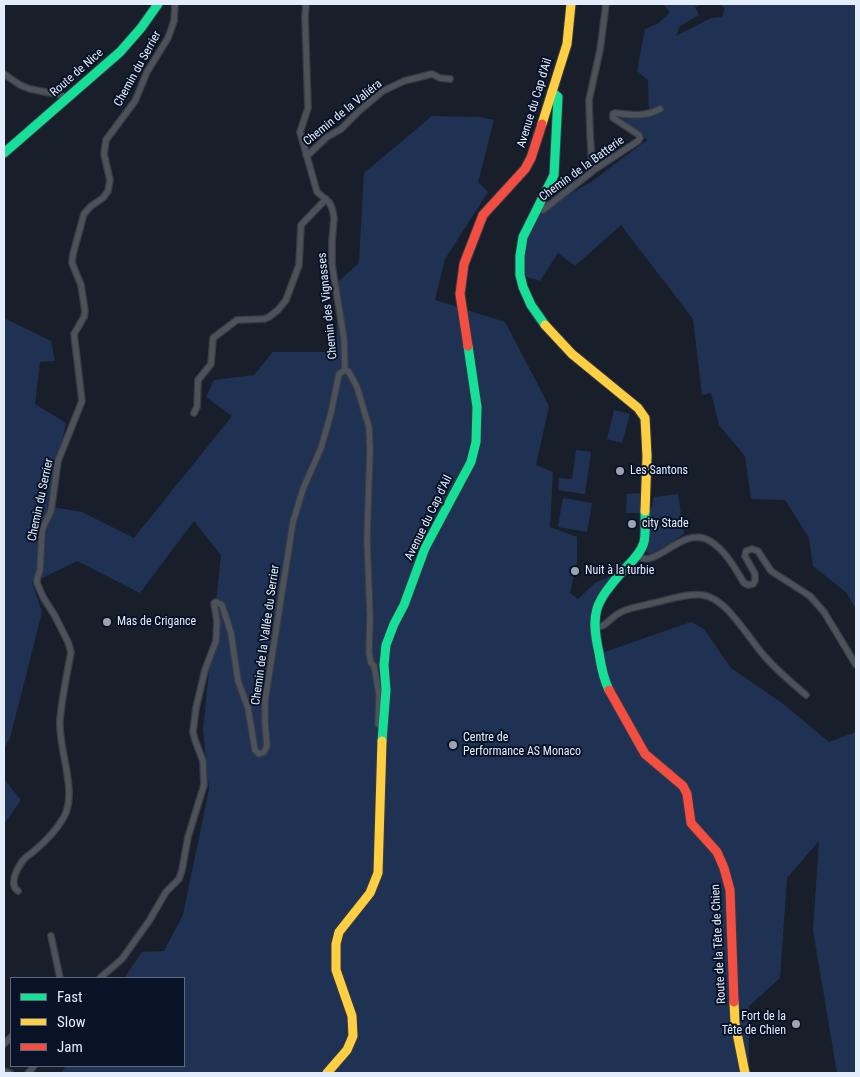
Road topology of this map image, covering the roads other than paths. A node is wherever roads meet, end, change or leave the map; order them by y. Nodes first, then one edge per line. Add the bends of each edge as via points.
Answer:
1 (158, 4) edge
2 (175, 4) edge
3 (306, 4) edge
4 (571, 4) edge
5 (606, 4) edge
6 (4, 74) edge
7 (450, 80) dead end
8 (552, 92) junction
9 (66, 99) junction
10 (660, 109) dead end
11 (4, 153) edge
12 (306, 156) junction
13 (594, 170) junction
14 (326, 200) junction
15 (536, 210) junction
16 (345, 370) junction
17 (194, 413) dead end
18 (637, 555) junction
19 (594, 628) junction
20 (384, 665) junction
21 (856, 665) edge
22 (374, 666) junction
23 (806, 695) dead end
24 (382, 727) junction
25 (18, 891) dead end
26 (50, 936) dead end
27 (60, 977) edge
28 (101, 977) edge
29 (4, 1072) edge
30 (10, 1073) edge
31 (327, 1073) edge
32 (745, 1073) edge

1 - 9 street, Route de Nice via 120,52
2 - 25 street, Chemin du Serrier via 168,38 135,101 106,140 104,154 110,180 108,191 84,214 73,254 72,263 81,284 85,311 74,334 82,401 58,461 51,511 42,532 37,583 71,652 60,720 69,805 58,827 19,866 13,882
3 - 12 street, Chemin des Vignasses via 308,108 300,130
4 - 8 street, Avenue du Cap d'Ail via 567,44
5 - 13 street via 589,100
6 - 9 street via 20,85
7 - 12 street, Chemin de la Valiéra via 432,74 404,81 383,91
8 - 15 street, Route de la Tête de Chien via 558,98 554,175
8 - 20 street, Avenue du Cap d'Ail via 528,164 483,215 467,252 460,294 476,407 476,442 471,462 426,548 394,624 386,645
9 - 11 street, Route de Nice
10 - 13 street, Chemin de la Batterie via 638,115 613,114 616,121 640,138
12 - 14 street, Chemin des Vignasses via 317,192
13 - 15 street, Chemin de la Batterie via 543,210
14 - 16 street, Chemin des Vignasses via 334,218 332,265 344,338
14 - 17 street via 301,225 298,265 289,295 282,305 269,317 237,320 214,336 211,364 198,380
15 - 18 street, Route de la Tête de Chien via 521,249 522,282 529,301 571,355 638,408 645,418 644,542
16 - 22 street, Chemin des Vignasses via 356,387 369,427 369,653
16 - 28 street, Chemin de la Vallée du Serrier via 339,374 321,448 292,522 266,701 267,746 259,754 255,750 248,708 238,681 231,633 222,605 216,602 216,641 205,670 193,732 204,761 204,785 182,870 179,879 166,892 150,921 122,959
18 - 19 street, Route de la Tête de Chien via 605,592 597,607
18 - 21 street via 649,560 682,540 702,538 721,550 748,585 755,581 755,574 745,556 746,551 758,551 771,571 810,596 824,612
19 - 23 street via 605,625 626,610 686,597 702,595 712,598 738,621 768,661
19 - 32 street, Route de la Tête de Chien via 605,682 614,701 646,754 683,786 692,823 717,852 724,868 730,890 735,1023
20 - 22 street
20 - 24 street, Avenue du Cap d'Ail via 386,690
22 - 24 street, Chemin des Vignasses via 379,694 377,719
24 - 31 street, Avenue du Cap d'Ail via 378,873 370,893 339,932 336,944 336,970 352,1016 353,1036 348,1050
26 - 27 street
29 - 30 street

